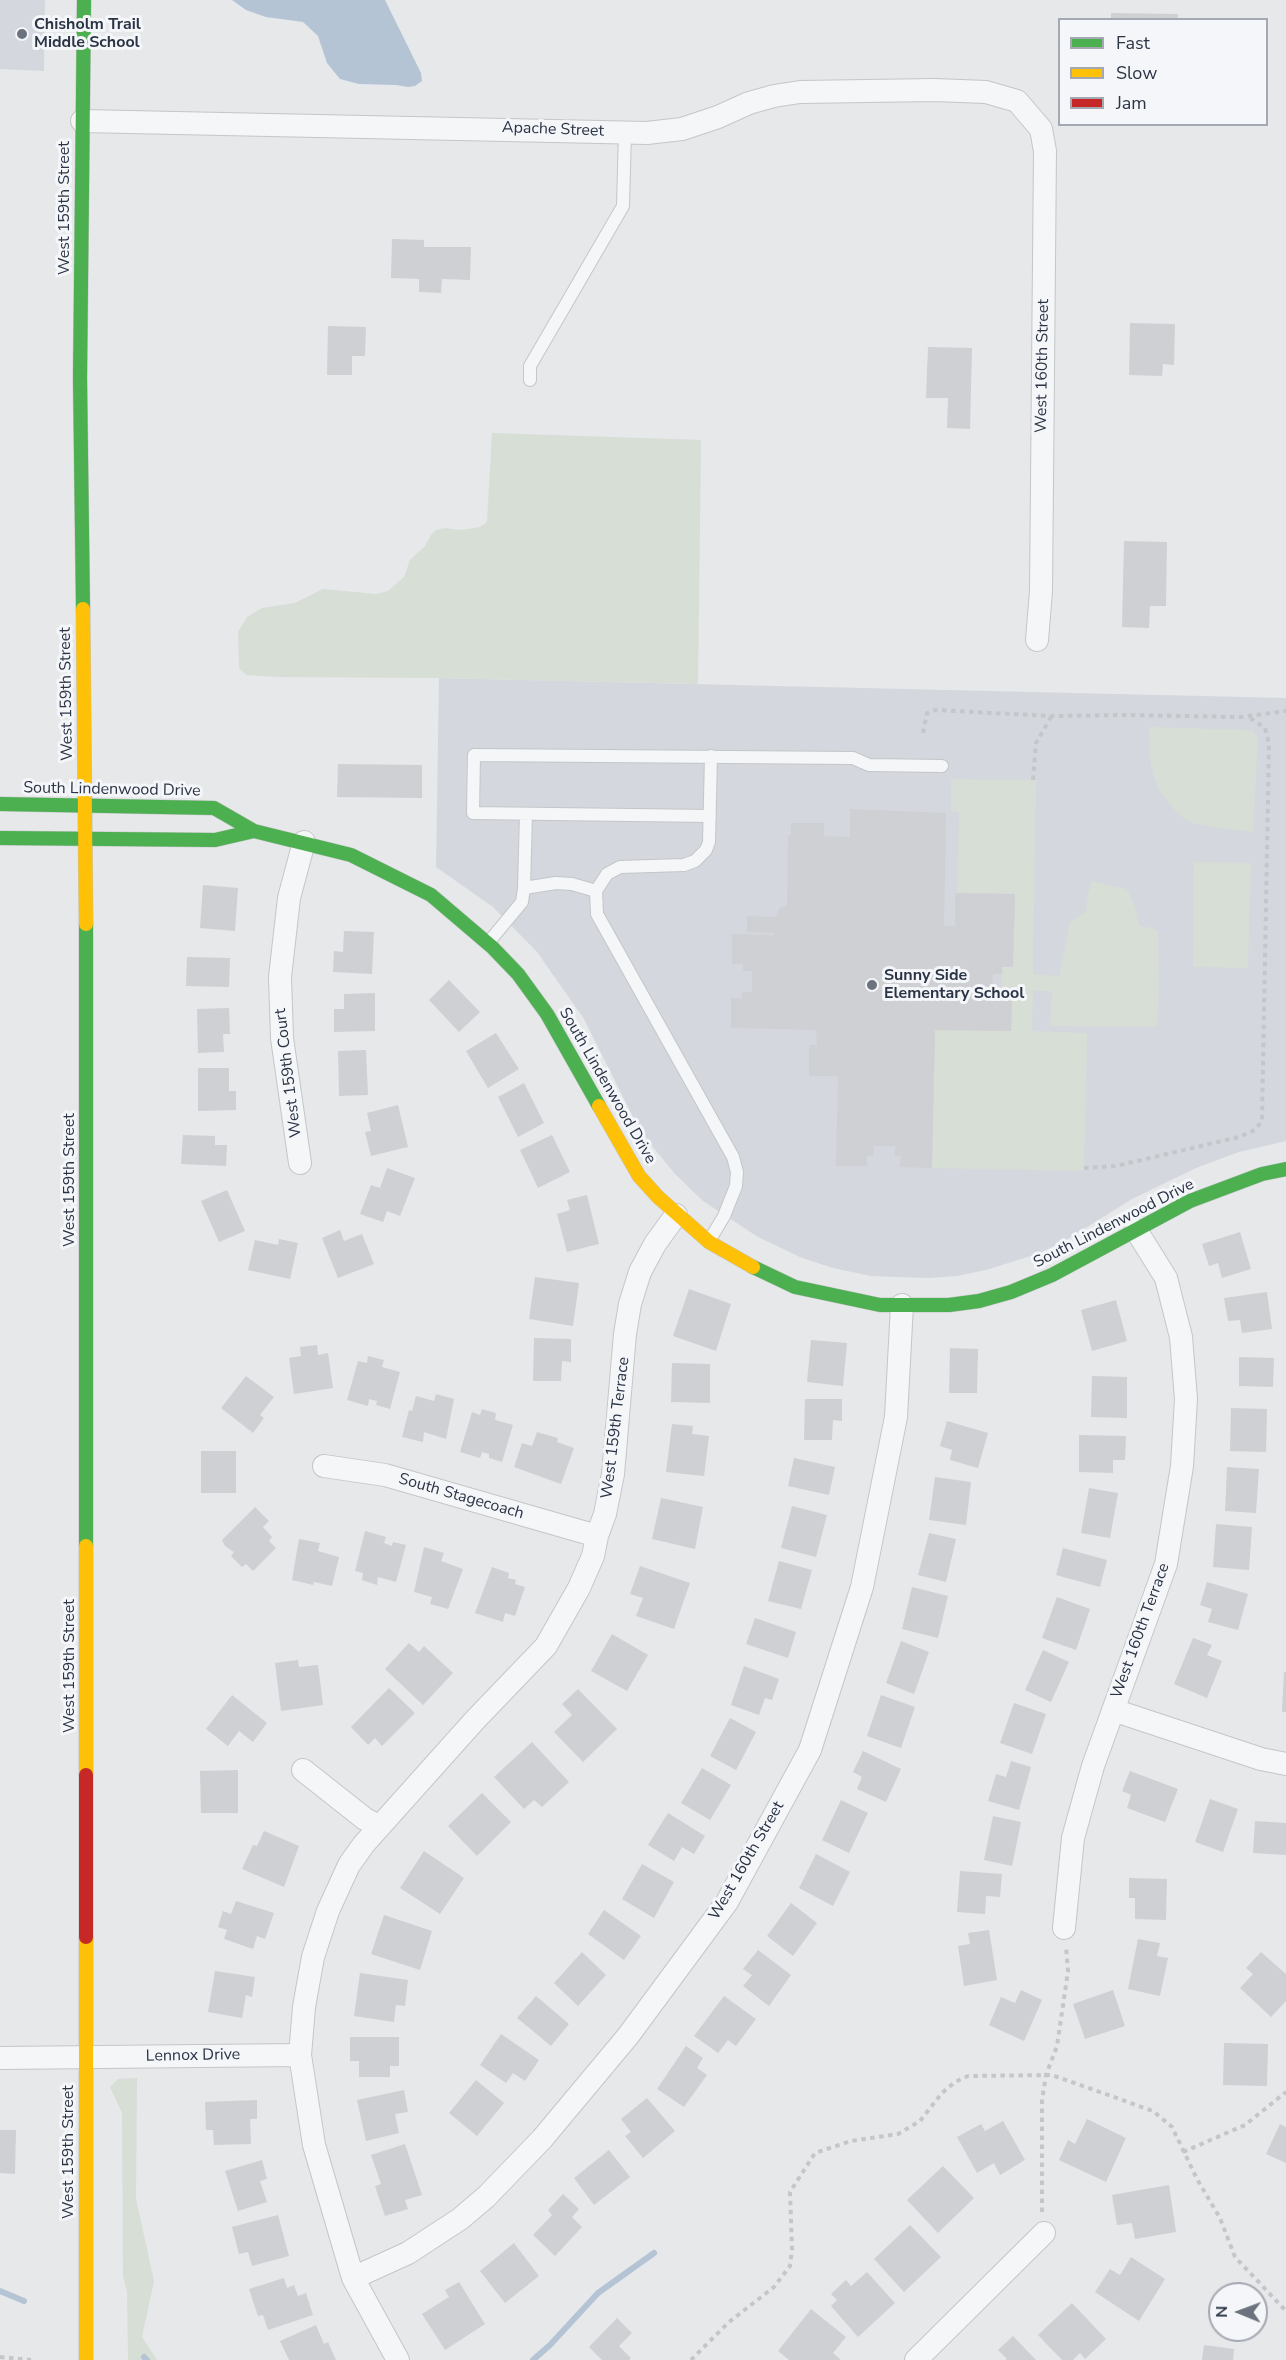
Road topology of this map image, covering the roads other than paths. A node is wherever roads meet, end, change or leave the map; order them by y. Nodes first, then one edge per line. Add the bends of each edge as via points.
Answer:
1 (84, 0) edge
2 (1017, 101) joint
3 (82, 121) junction
4 (626, 132) junction
5 (530, 380) dead end
6 (1037, 640) dead end
7 (711, 756) junction
8 (942, 766) dead end
9 (0, 804) edge
10 (86, 806) junction
11 (526, 814) junction
12 (710, 816) junction
13 (254, 831) junction
14 (0, 838) edge
15 (86, 840) junction
16 (304, 842) junction
17 (524, 888) junction
18 (596, 891) junction
19 (488, 943) junction
20 (300, 1163) dead end
21 (1286, 1168) edge
22 (676, 1215) junction
23 (1136, 1230) junction
24 (709, 1242) junction
25 (902, 1305) junction
26 (324, 1466) dead end
27 (597, 1536) junction
28 (1113, 1710) junction
29 (1286, 1764) edge
30 (303, 1770) dead end
31 (379, 1826) junction
32 (1064, 1928) road end
33 (300, 2055) junction
34 (86, 2057) junction
35 (0, 2058) edge
36 (1044, 2233) road end
37 (353, 2278) junction
38 (86, 2360) edge
39 (398, 2360) edge
40 (915, 2360) edge

1 - 3 main road, West 159th Street
2 - 4 street, Apache Street via 965,91 800,92 749,103 681,129
2 - 6 street, West 160th Street via 1041,129 1045,151 1041,591
3 - 4 street, Apache Street
3 - 10 main road, West 159th Street via 80,378
4 - 5 lane via 623,206 530,366
7 - 8 lane via 853,758 868,765
7 - 11 lane via 474,755 473,813
7 - 12 lane
9 - 10 main road, South Lindenwood Drive
10 - 13 main road, South Lindenwood Drive via 214,808
10 - 15 main road, West 159th Street
11 - 12 lane
11 - 17 lane
12 - 18 lane via 709,842 695,861 684,865 620,867 608,874
13 - 15 main road, South Lindenwood Drive via 214,840
13 - 16 main road, South Lindenwood Drive
14 - 15 main road, South Lindenwood Drive
15 - 34 main road, West 159th Street
16 - 19 main road, South Lindenwood Drive via 351,855 411,884 431,895
16 - 20 street, West 159th Court via 289,898 280,977 282,1038
17 - 18 lane via 556,883
17 - 19 lane via 522,903
18 - 24 lane via 597,914 733,1157 736,1186
19 - 22 main road, South Lindenwood Drive via 518,974 547,1014 639,1176
21 - 23 main road, South Lindenwood Drive via 1190,1201
22 - 24 main road, South Lindenwood Drive
22 - 27 street, West 159th Terrace via 640,1272 630,1304 613,1474
23 - 25 main road, South Lindenwood Drive via 1011,1292 949,1305
23 - 28 street, West 160th Terrace via 1166,1278 1181,1337 1186,1399 1182,1466 1166,1564
24 - 25 main road, South Lindenwood Drive via 795,1287 855,1301
25 - 37 street, West 160th Street via 896,1417 862,1587 810,1750 727,1902 628,2036 543,2139 486,2197 408,2253
26 - 27 street, South Stagecoach via 385,1475
27 - 31 street, West 159th Terrace via 579,1588 546,1646
28 - 29 street
28 - 32 street, West 160th Terrace via 1073,1838
30 - 31 street
31 - 33 street, West 159th Terrace via 350,1865 328,1911 313,1957
33 - 34 street, Lennox Drive
33 - 37 street, West 159th Terrace via 314,2145
34 - 35 street, Lennox Drive
34 - 38 main road, West 159th Street
36 - 40 street
37 - 39 street, West 159th Terrace

